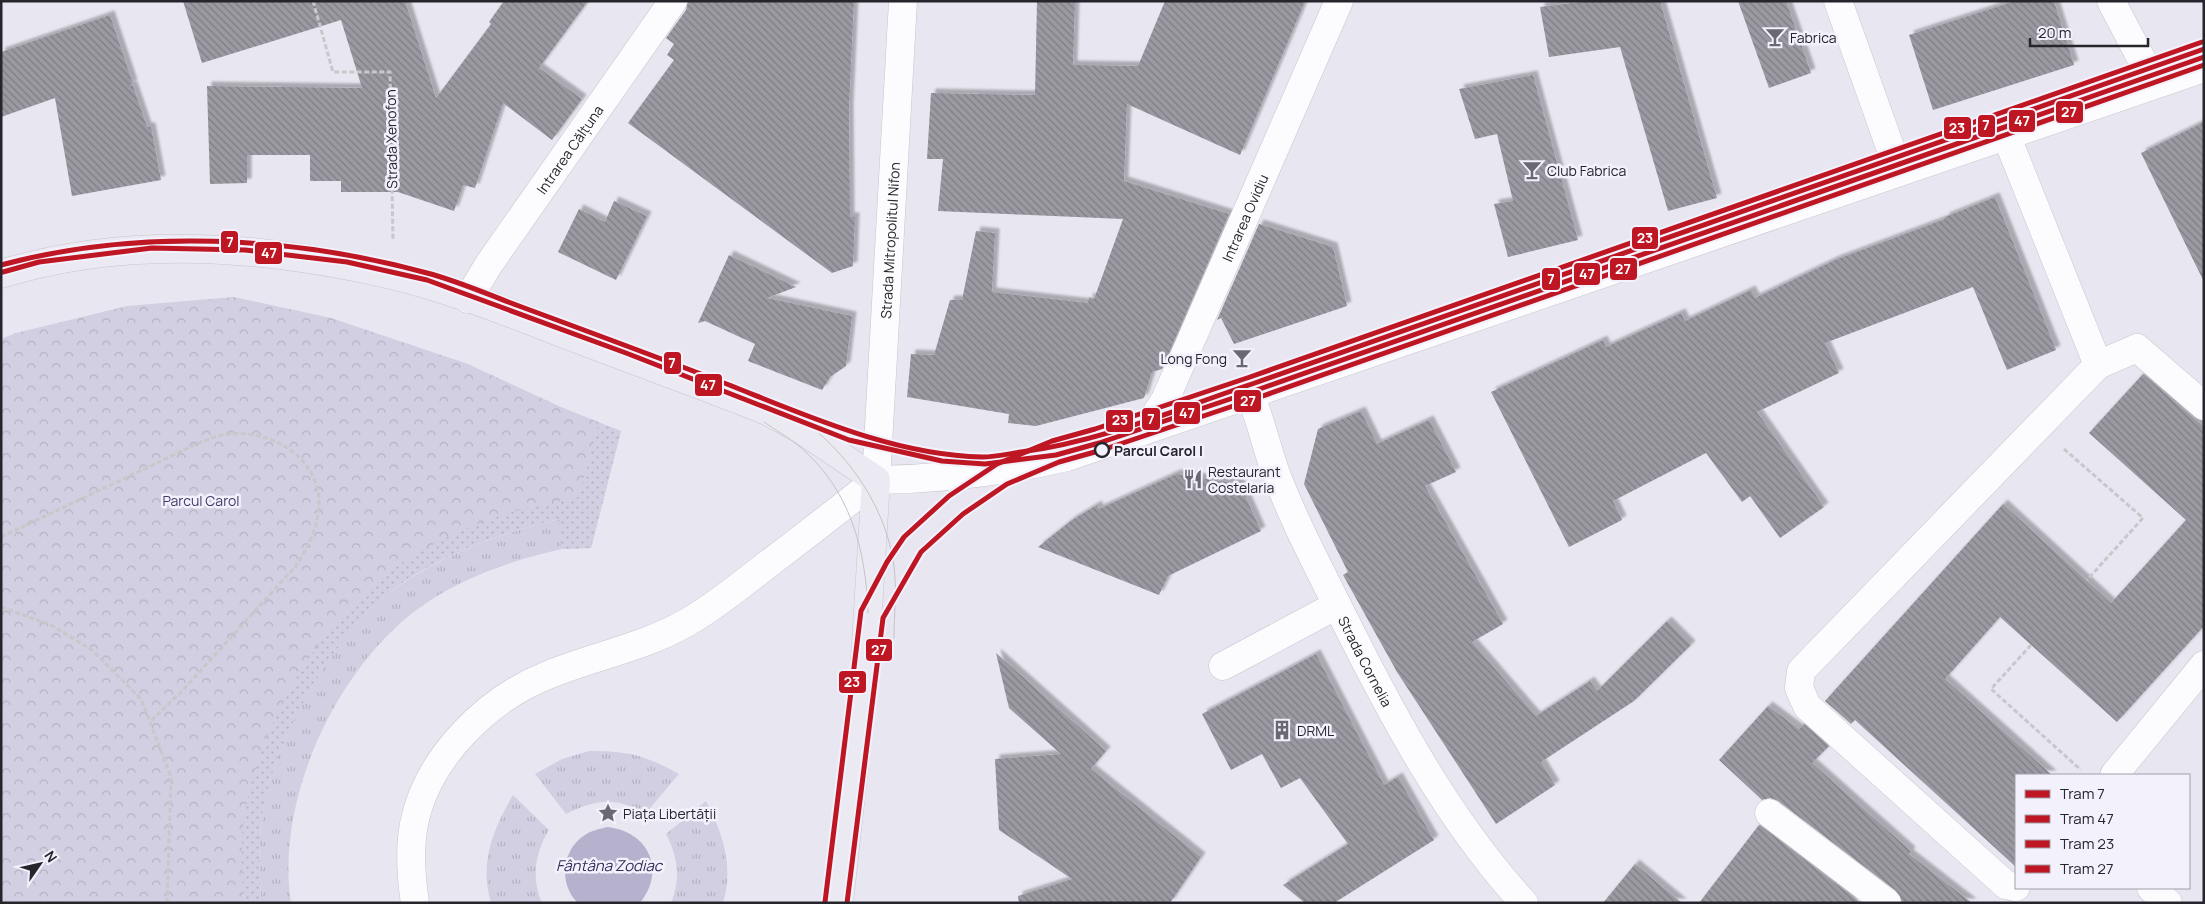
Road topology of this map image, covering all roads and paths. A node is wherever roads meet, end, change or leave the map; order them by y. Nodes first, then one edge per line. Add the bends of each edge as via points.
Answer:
1 (313, 1) edge
2 (673, 1) edge
3 (903, 1) edge
4 (1339, 1) edge
5 (1838, 1) edge
6 (2112, 1) edge
7 (2204, 68) edge
8 (2154, 83) junction
9 (2006, 135) junction
10 (1899, 172) junction
11 (1, 274) edge
12 (393, 276) junction
13 (468, 298) junction
14 (2098, 365) junction
15 (1250, 395) junction
16 (2204, 406) edge
17 (2039, 427) junction
18 (1145, 430) junction
19 (876, 480) junction
20 (1, 537) edge
21 (2087, 580) dead end
22 (1337, 605) junction
23 (1, 607) edge
24 (2031, 645) dead end
25 (2204, 665) edge
26 (1223, 666) dead end
27 (151, 721) junction
28 (2086, 774) edge
29 (2115, 774) edge
30 (1769, 813) dead end
31 (2015, 887) edge
32 (2152, 889) edge
33 (167, 903) edge
34 (415, 903) edge
35 (839, 903) edge
36 (1524, 903) edge
37 (1887, 903) edge
38 (2168, 903) edge

1 - 12 path, Strada Xenofon via 333,72 390,72
2 - 13 street, Intrarea Călțuna
3 - 19 street, Strada Mitropolitul Nifon
4 - 18 street, Intrarea Ovidiu via 1165,400
5 - 10 street
6 - 8 street
7 - 8 street
8 - 9 street
9 - 10 street
9 - 14 street
10 - 15 street
11 - 12 main road via 99,254 189,250 262,254
12 - 13 main road
13 - 19 main road via 767,411 802,430
14 - 16 street via 2137,348
14 - 17 street
15 - 18 street
15 - 22 street, Strada Cornelia via 1276,471 1309,551
17 - 21 path via 2143,518
17 - 31 street via 1801,671 1799,688 1807,706 2006,885
18 - 19 street via 1067,457 1020,468 945,478
19 - 34 street via 687,623 644,645 547,675 510,695 477,719 454,744 426,788 414,824 410,874
19 - 35 main road via 864,676
20 - 27 path via 201,442 227,434 261,436 288,446 309,468 318,493 316,519 305,553 183,690
22 - 26 street
22 - 36 street, Strada Cornelia via 1432,780 1492,868
23 - 27 path via 50,625 92,650 141,699
24 - 28 path via 1991,689
25 - 29 street
27 - 33 path via 170,777
30 - 37 street
32 - 38 street

